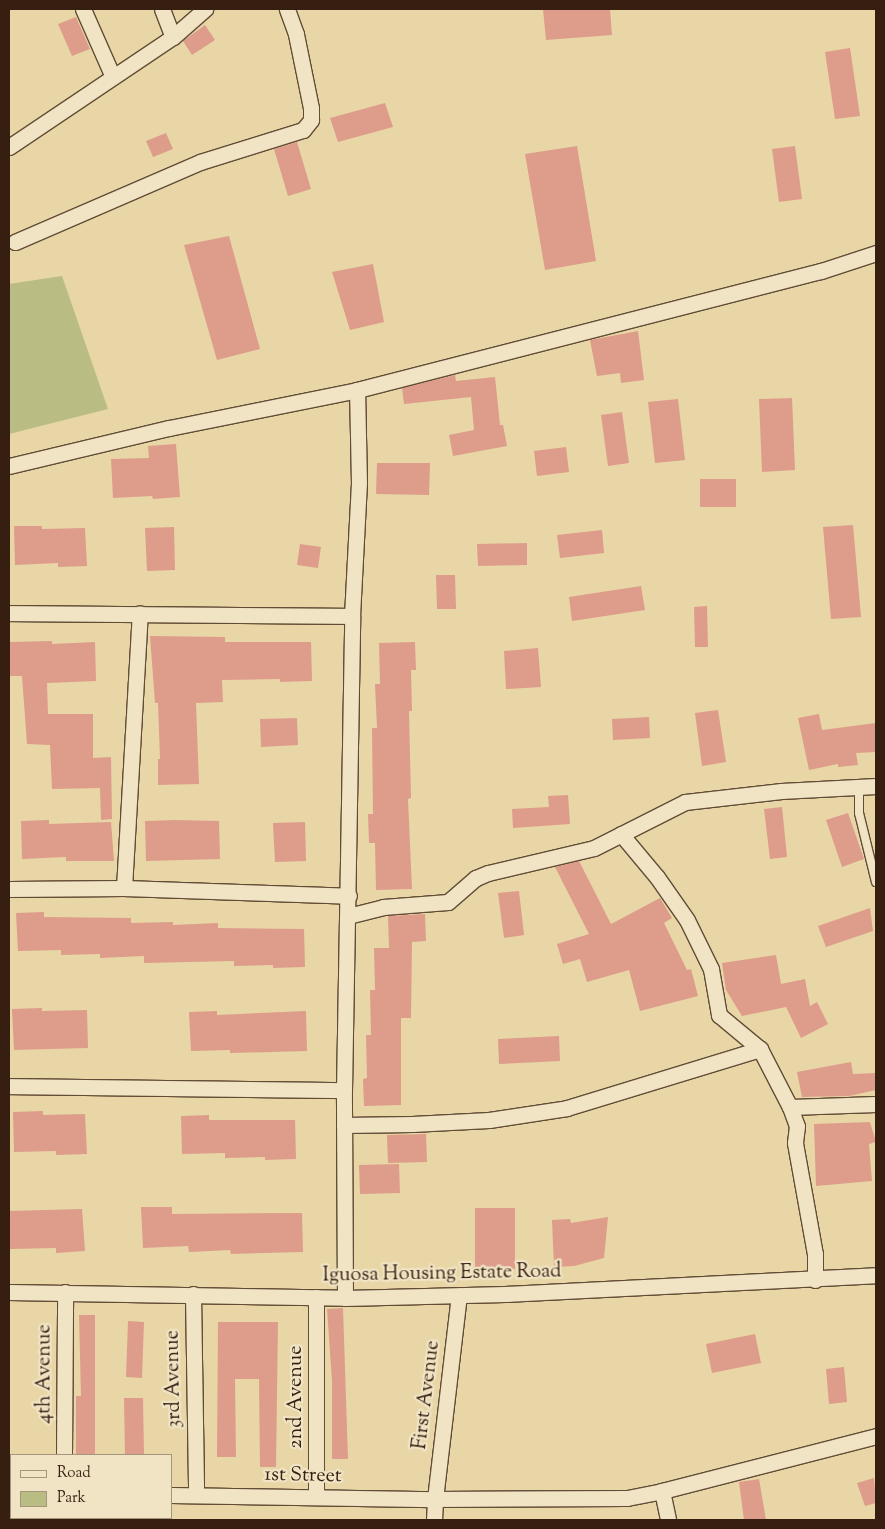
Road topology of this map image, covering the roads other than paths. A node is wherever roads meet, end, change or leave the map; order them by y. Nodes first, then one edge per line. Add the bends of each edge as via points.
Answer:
1 (83, 9) edge
2 (162, 9) edge
3 (205, 9) edge
4 (287, 9) edge
5 (174, 37) junction
6 (113, 77) junction
7 (9, 147) edge
8 (15, 242) dead end
9 (876, 253) edge
10 (357, 390) junction
11 (9, 466) edge
12 (9, 613) edge
13 (140, 613) junction
14 (352, 616) junction
15 (859, 786) junction
16 (876, 786) edge
17 (621, 834) junction
18 (876, 882) edge
19 (124, 888) junction
20 (9, 889) edge
21 (349, 896) junction
22 (348, 916) junction
23 (760, 1049) junction
24 (9, 1086) edge
25 (344, 1090) junction
26 (876, 1104) edge
27 (790, 1107) junction
28 (344, 1125) junction
29 (876, 1275) edge
30 (815, 1280) junction
31 (9, 1292) edge
32 (65, 1292) junction
33 (193, 1294) junction
34 (459, 1295) junction
35 (316, 1297) junction
36 (345, 1298) junction
37 (876, 1436) edge
38 (64, 1454) edge
39 (662, 1491) junction
40 (196, 1494) junction
41 (172, 1495) edge
42 (316, 1496) junction
43 (434, 1499) junction
44 (434, 1520) edge
45 (668, 1520) edge

1 - 6 street
2 - 5 street
3 - 5 street
4 - 8 street via 296,34 311,108 310,120 303,130 200,162
5 - 6 street
6 - 7 street
9 - 10 street via 821,271
10 - 11 street via 169,428
10 - 14 street via 359,483
12 - 13 street
13 - 14 street
13 - 19 street
14 - 21 street
15 - 16 street
15 - 17 street via 685,802
15 - 18 lane via 859,813
17 - 22 street via 594,848 488,873 476,878 448,902 383,907
17 - 23 street via 687,920 711,970 719,1015
19 - 20 street
19 - 21 street
21 - 22 street
22 - 25 street
23 - 27 street
23 - 28 street via 567,1108 489,1120
24 - 25 street
25 - 28 street
26 - 27 street
27 - 30 street via 797,1126 796,1143 815,1254
28 - 36 street
29 - 30 street, Iguosa Housing Estate Road
30 - 34 street, Iguosa Housing Estate Road
31 - 32 street, Iguosa Housing Estate Road
32 - 33 street, Iguosa Housing Estate Road
32 - 38 street, 4th Avenue
33 - 35 street, Iguosa Housing Estate Road
33 - 40 street, 3rd Avenue
34 - 36 street, Iguosa Housing Estate Road
34 - 43 street, First Avenue
35 - 36 street, Iguosa Housing Estate Road
35 - 42 street, 2nd Avenue
37 - 39 street, 1st Street
39 - 43 street, 1st Street via 600,1500
39 - 45 street
40 - 41 street, 1st Street
40 - 42 street, 1st Street
42 - 43 street, 1st Street
43 - 44 street, First Avenue

